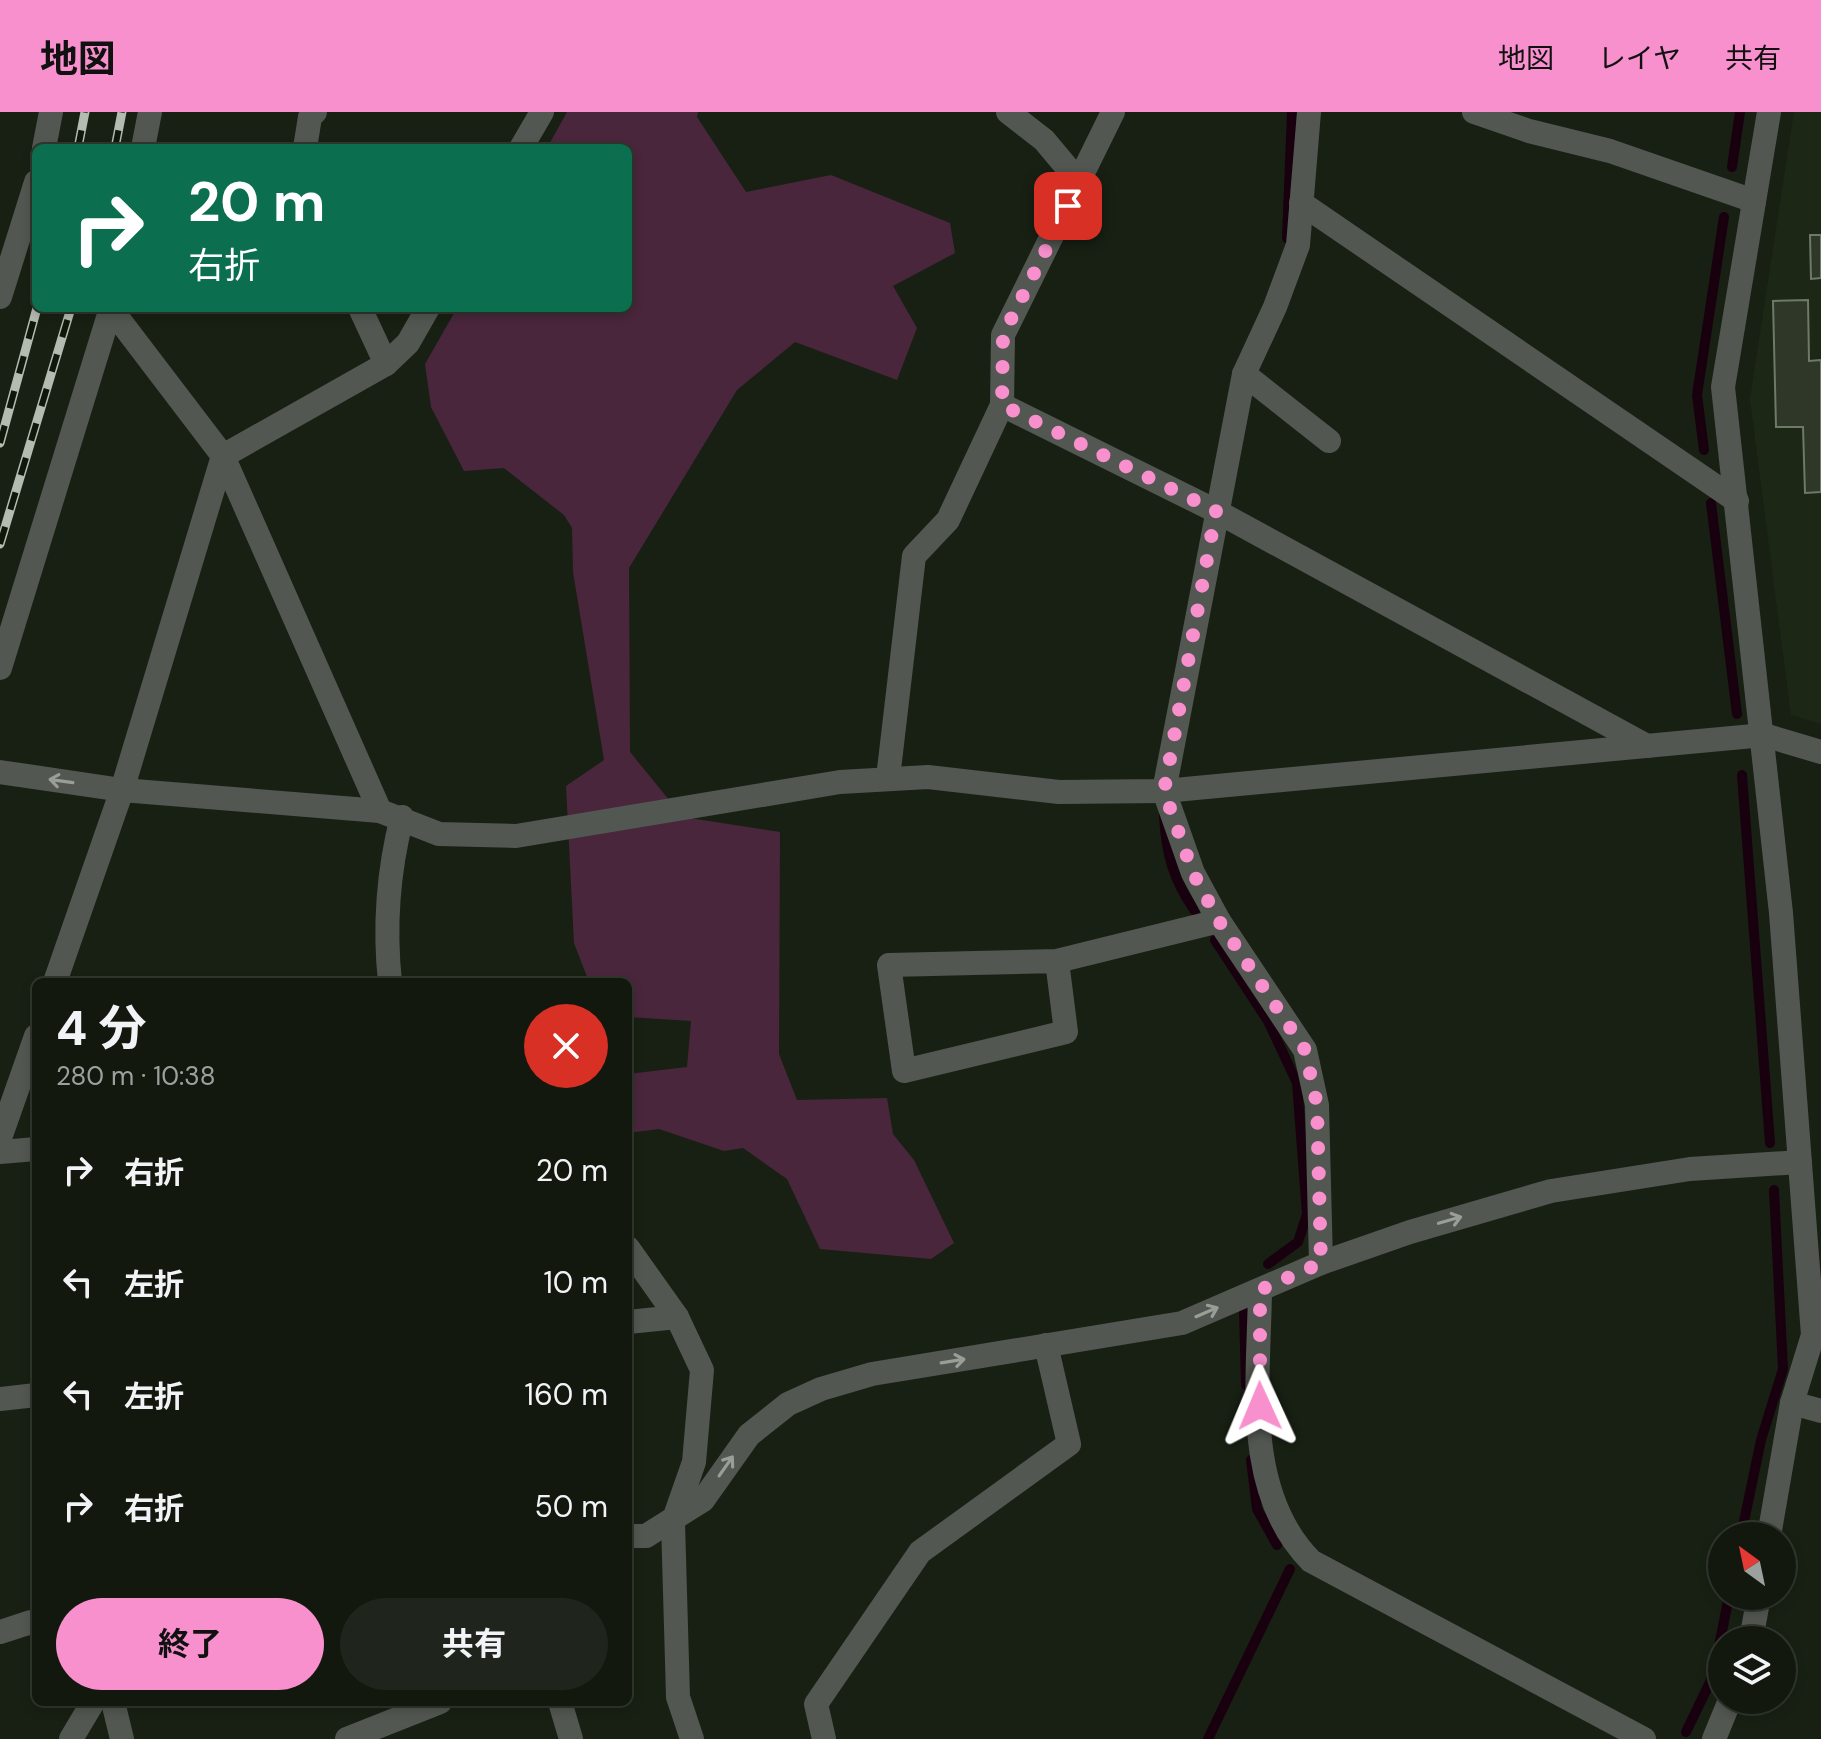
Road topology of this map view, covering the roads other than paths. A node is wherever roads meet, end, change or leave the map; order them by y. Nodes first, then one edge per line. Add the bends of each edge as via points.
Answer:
1 (51, 112) edge
2 (150, 112) edge
3 (315, 112) edge
4 (542, 112) edge
5 (1008, 112) edge
6 (1113, 112) edge
7 (1309, 112) edge
8 (1474, 112) edge
9 (1769, 112) edge
10 (45, 144) edge
11 (144, 144) edge
12 (306, 144) edge
13 (523, 144) edge
14 (1080, 183) junction
15 (32, 188) edge
16 (1754, 201) junction
17 (1301, 203) junction
18 (11, 217) edge
19 (0, 297) edge
20 (110, 312) edge
21 (113, 312) edge
22 (362, 312) edge
23 (426, 312) edge
24 (386, 364) junction
25 (1244, 374) junction
26 (1002, 405) junction
27 (1329, 441) dead end
28 (223, 456) junction
29 (1737, 501) junction
30 (1216, 511) junction
31 (0, 668) edge
32 (1764, 735) junction
33 (1647, 746) junction
34 (1821, 752) edge
35 (0, 772) edge
36 (888, 778) junction
37 (122, 790) junction
38 (1164, 791) junction
39 (391, 814) junction
40 (1219, 921) junction
41 (1057, 961) junction
42 (56, 978) edge
43 (390, 978) edge
44 (32, 1047) edge
45 (0, 1138) edge
46 (32, 1149) edge
47 (0, 1152) edge
48 (1800, 1162) junction
49 (632, 1254) edge
50 (1321, 1263) junction
51 (1260, 1290) junction
52 (677, 1317) junction
53 (632, 1322) edge
54 (1046, 1345) junction
55 (32, 1395) edge
56 (0, 1399) edge
57 (1792, 1403) junction
58 (1821, 1411) edge
59 (673, 1522) junction
60 (1771, 1522) edge
61 (632, 1536) edge
62 (32, 1623) edge
63 (0, 1632) edge
64 (91, 1706) edge
65 (114, 1706) edge
66 (430, 1706) edge
67 (561, 1706) edge
68 (1724, 1714) edge
69 (71, 1739) edge
70 (122, 1739) edge
71 (347, 1739) edge
72 (571, 1739) edge
73 (692, 1739) edge
74 (824, 1739) edge
75 (1644, 1739) edge
76 (1714, 1739) edge

1 - 10 street
2 - 11 street
3 - 12 street
4 - 13 street
5 - 14 street via 1044,140
6 - 14 street
7 - 17 street
8 - 16 street via 1610,151
9 - 16 street
14 - 26 street via 1003,335
15 - 18 street
16 - 29 street via 1723,387
17 - 25 street via 1298,245
17 - 29 street
18 - 19 street
20 - 31 street
21 - 28 street
22 - 24 street
23 - 24 street via 408,343
24 - 28 street
25 - 27 street
25 - 30 street
26 - 30 street
26 - 36 street via 948,520 914,556
28 - 37 street
28 - 39 street
29 - 32 street
30 - 33 street
30 - 38 street
32 - 33 street
32 - 34 street
32 - 48 street
33 - 38 street
37 -> 35 street
36 - 38 street via 928,777 1059,792
36 - 39 street via 516,836 439,834
37 - 39 street
37 - 42 street
38 - 40 street via 1193,873
39 - 43 street via 385,938
40 - 41 street
40 - 50 street via 1305,1050 1317,1105
41 - 41 street via 889,965 904,1071 1066,1032
44 - 45 street
46 - 47 street
50 -> 48 street via 1551,1191 1690,1169
48 - 57 street via 1813,1335
49 - 52 street
50 - 51 street
54 -> 51 street via 1182,1323
51 - 75 street via 1262,1465 1274,1510 1291,1541 1311,1561
52 - 53 street
52 - 59 street via 702,1370 694,1462
59 -> 54 street via 703,1500 749,1435 788,1404 872,1374
54 - 74 street via 1069,1444 920,1552 816,1704
55 - 56 street
57 - 58 street
57 - 60 street
59 - 61 street via 646,1536
59 - 73 street via 678,1697
62 - 63 street
64 - 69 street
65 - 70 street
66 - 71 street
67 - 72 street
68 - 76 street

